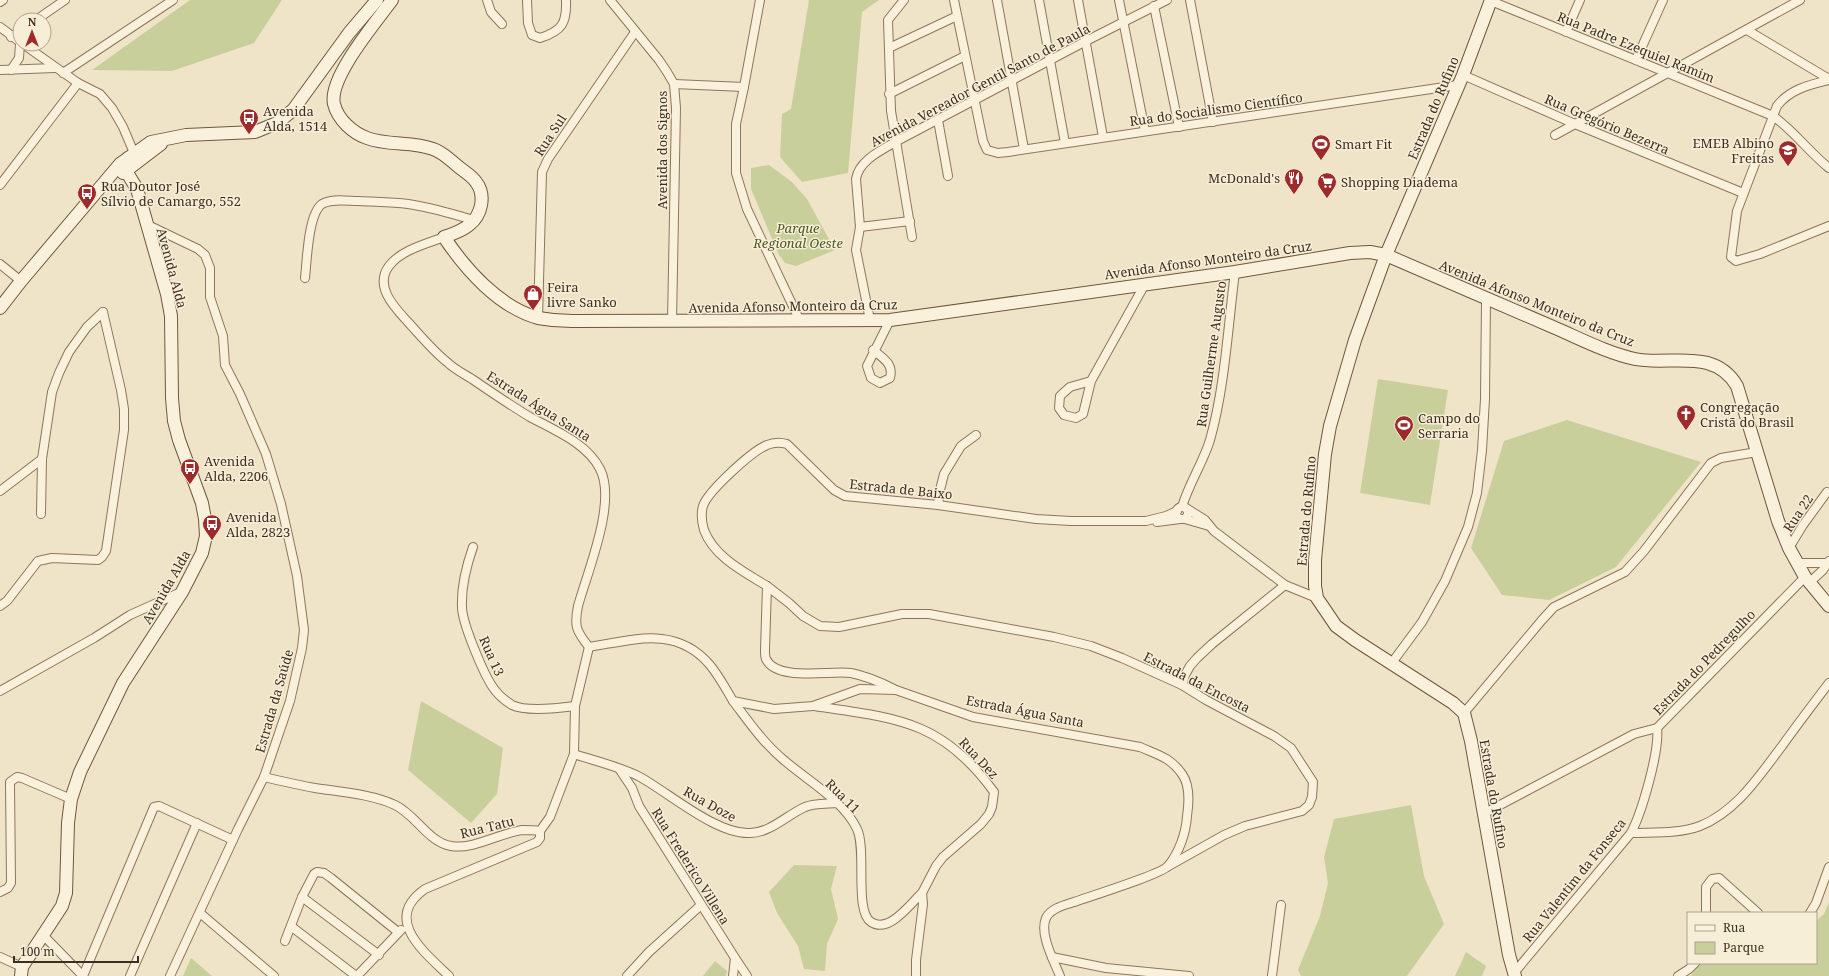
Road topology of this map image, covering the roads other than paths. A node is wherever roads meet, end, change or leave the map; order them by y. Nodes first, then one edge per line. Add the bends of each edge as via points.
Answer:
1 (3, 0) edge
2 (66, 0) edge
3 (173, 0) edge
4 (377, 0) edge
5 (392, 0) edge
6 (487, 0) edge
7 (527, 0) edge
8 (566, 0) edge
9 (610, 0) edge
10 (760, 0) edge
11 (904, 0) edge
12 (954, 0) edge
13 (997, 0) edge
14 (1039, 0) edge
15 (1078, 0) edge
16 (1119, 0) edge
17 (1167, 0) edge
18 (1190, 0) edge
19 (1491, 0) edge
20 (1580, 0) edge
21 (1663, 0) edge
22 (1800, 0) edge
23 (0, 2) edge
24 (1154, 4) edge
25 (48, 12) edge
26 (957, 16) junction
27 (1123, 22) junction
28 (502, 24) dead end
29 (0, 28) edge
30 (1747, 30) junction
31 (635, 32) junction
32 (1566, 32) junction
33 (11, 37) edge
34 (1086, 41) junction
35 (890, 48) junction
36 (20, 52) edge
37 (34, 52) edge
38 (965, 56) junction
39 (1050, 60) junction
40 (1636, 60) junction
41 (56, 68) junction
42 (0, 70) edge
43 (11, 70) junction
44 (63, 73) junction
45 (1668, 73) junction
46 (1013, 80) junction
47 (1460, 80) junction
48 (1829, 80) edge
49 (78, 83) junction
50 (674, 84) junction
51 (744, 87) junction
52 (889, 94) junction
53 (976, 100) junction
54 (1773, 116) junction
55 (938, 120) junction
56 (1213, 122) junction
57 (1575, 124) junction
58 (1178, 127) junction
59 (1145, 131) junction
60 (1555, 135) dead end
61 (1103, 137) junction
62 (897, 142) junction
63 (1065, 143) junction
64 (1024, 150) junction
65 (134, 157) junction
66 (1829, 168) edge
67 (126, 171) junction
68 (948, 176) dead end
69 (108, 180) junction
70 (0, 185) edge
71 (137, 189) junction
72 (1743, 193) junction
73 (474, 220) junction
74 (910, 221) junction
75 (146, 224) junction
76 (1829, 226) edge
77 (860, 227) junction
78 (444, 237) junction
79 (912, 237) dead end
80 (1386, 255) junction
81 (0, 264) edge
82 (1235, 272) junction
83 (305, 278) dead end
84 (20, 281) junction
85 (1145, 284) junction
86 (1486, 299) junction
87 (0, 308) edge
88 (538, 318) junction
89 (799, 319) junction
90 (870, 320) junction
91 (890, 320) junction
92 (672, 322) junction
93 (873, 350) dead end
94 (1091, 381) junction
95 (976, 435) dead end
96 (1756, 452) junction
97 (42, 459) junction
98 (0, 492) edge
99 (1827, 492) dead end
100 (938, 505) junction
101 (1182, 509) junction
102 (41, 514) dead end
103 (1183, 519) junction
104 (1150, 520) junction
105 (1209, 526) junction
106 (473, 548) dead end
107 (1789, 548) junction
108 (1829, 562) edge
109 (1796, 563) junction
110 (1807, 580) junction
111 (1286, 585) junction
112 (767, 586) junction
113 (182, 592) junction
114 (1317, 598) junction
115 (0, 606) edge
116 (1829, 606) edge
117 (589, 647) junction
118 (1391, 664) junction
119 (1829, 683) edge
120 (1182, 685) junction
121 (0, 690) edge
122 (896, 690) junction
123 (733, 701) junction
124 (575, 706) junction
125 (813, 706) junction
126 (1464, 713) junction
127 (1657, 728) junction
128 (574, 754) junction
129 (620, 770) junction
130 (264, 777) junction
131 (70, 799) junction
132 (838, 804) junction
133 (1483, 814) junction
134 (197, 823) junction
135 (540, 831) junction
136 (1631, 833) junction
137 (233, 840) junction
138 (1167, 867) junction
139 (1829, 868) edge
140 (0, 892) edge
141 (922, 893) junction
142 (302, 897) junction
143 (701, 905) junction
144 (1281, 905) dead end
145 (200, 912) junction
146 (1706, 912) edge
147 (1757, 912) edge
148 (1811, 912) edge
149 (407, 926) junction
150 (292, 927) junction
151 (398, 932) junction
152 (43, 935) junction
153 (286, 941) dead end
154 (379, 955) junction
155 (0, 957) edge
156 (1052, 957) junction
157 (735, 958) junction
158 (1694, 964) edge
159 (22, 972) edge
160 (1514, 974) edge
161 (83, 976) edge
162 (130, 976) edge
163 (170, 976) edge
164 (274, 976) edge
165 (357, 976) edge
166 (449, 976) edge
167 (627, 976) edge
168 (732, 976) edge
169 (747, 976) edge
170 (916, 976) edge
171 (1060, 976) edge
172 (1189, 976) edge
173 (1272, 976) edge
174 (1678, 976) edge

1 - 23 street
2 - 25 street
3 - 44 street
4 - 65 street via 349,33 293,110 277,123 255,132 186,135 151,142
5 - 73 street via 347,63 334,91 334,104 341,119 352,130 367,138 433,149 476,181 482,200
6 - 28 street via 492,12
7 - 8 street via 528,23 532,36 540,38 553,33 564,24
9 - 31 street, Avenida dos Signos
10 - 51 street
11 - 35 street via 888,20
12 - 26 street
13 - 46 street
14 - 39 street
15 - 34 street
16 - 27 street
17 - 24 street, Avenida Vereador Gentil Santo de Paula
18 - 56 street
19 - 32 street, Rua Padre Ezequiel Ramim
19 - 47 street, Estrada do Rufino
20 - 32 street
21 - 40 street
22 - 30 street
24 - 27 street, Avenida Vereador Gentil Santo de Paula
24 - 58 street
26 - 35 street
26 - 38 street
27 - 34 street, Avenida Vereador Gentil Santo de Paula
27 - 59 street
29 - 33 street
30 - 45 street
30 - 48 street
31 - 50 street, Avenida dos Signos via 659,60
31 - 88 street, Rua Sul via 548,159 542,172
32 - 40 street, Rua Padre Ezequiel Ramim
34 - 39 street, Avenida Vereador Gentil Santo de Paula
34 - 61 street
35 - 52 street
36 - 43 street
37 - 41 street
38 - 52 street
38 - 53 street
39 - 46 street, Avenida Vereador Gentil Santo de Paula
39 - 63 street
40 - 45 street, Rua Padre Ezequiel Ramim
41 - 43 street
41 - 44 street
42 - 43 street
44 - 49 street
45 - 54 street, Rua Padre Ezequiel Ramim
45 - 57 street
46 - 53 street, Avenida Vereador Gentil Santo de Paula
46 - 64 street
47 - 56 street, Rua do Socialismo Científico
47 - 57 street, Rua Gregório Bezerra
47 - 80 street, Estrada do Rufino
48 - 54 street via 1792,91 1777,106
49 - 65 street via 100,94 112,108 123,127
49 - 70 street
50 - 51 street
50 - 92 street, Avenida dos Signos via 676,108
51 - 89 street via 736,124 736,173 747,209
52 - 62 street
53 - 55 street, Avenida Vereador Gentil Santo de Paula
53 - 64 street, Rua do Socialismo Científico via 983,141 988,150
54 - 66 street, Rua Padre Ezequiel Ramim via 1788,126 1807,149
54 - 72 street
55 - 62 street, Avenida Vereador Gentil Santo de Paula
55 - 68 street
56 - 58 street, Rua do Socialismo Científico
57 - 60 street
57 - 72 street, Rua Gregório Bezerra
58 - 59 street, Rua do Socialismo Científico
59 - 61 street, Rua do Socialismo Científico
61 - 63 street, Rua do Socialismo Científico
62 - 74 street
62 - 77 street, Avenida Vereador Gentil Santo de Paula via 870,157 857,171
63 - 64 street, Rua do Socialismo Científico
65 - 67 street
65 - 69 street via 112,172
65 - 71 street, Avenida Alda
67 - 69 street
67 - 71 street, Avenida Alda
69 - 84 street
71 - 75 street, Avenida Alda
72 - 76 street via 1736,211 1731,250 1731,257 1736,261
73 - 78 street, Estrada Água Santa via 464,228
73 - 83 street via 407,204 342,200 322,204 314,215
74 - 77 street
74 - 79 street
75 - 113 street, Avenida Alda via 171,316 174,421 205,519 206,536 202,553
75 - 130 street, Estrada da Saúde via 198,249 208,260 210,297 223,336 225,365 266,454 281,504 297,576 303,617 302,648 290,700
77 - 90 street, Avenida Vereador Gentil Santo de Paula via 856,250
78 - 88 street, Avenida Afonso Monteiro da Cruz via 467,267 490,290 520,311
78 - 117 street, Estrada Água Santa via 396,258 388,267 384,289 389,300 447,363 575,443 590,455 600,468 605,483 603,520 576,619 579,635
80 - 82 street, Avenida Afonso Monteiro da Cruz via 1370,252 1350,253
80 - 86 street, Avenida Afonso Monteiro da Cruz
80 - 114 street, Estrada do Rufino via 1355,340 1327,440 1315,560
81 - 84 street
82 - 85 street, Avenida Afonso Monteiro da Cruz
82 - 101 street, Rua Guilherme Augusto via 1217,412 1209,442 1187,489
84 - 87 street
85 - 91 street, Avenida Afonso Monteiro da Cruz
85 - 94 street
86 - 96 street, Avenida Afonso Monteiro da Cruz via 1621,355 1650,360 1692,360 1723,369 1737,386
86 - 118 street via 1485,406 1477,493 1468,527 1445,581 1422,622
88 - 92 street, Avenida Afonso Monteiro da Cruz
89 - 90 street, Avenida Afonso Monteiro da Cruz
89 - 92 street, Avenida Afonso Monteiro da Cruz
90 - 91 street, Avenida Afonso Monteiro da Cruz
91 - 93 street
94 - 94 street via 1083,414 1076,418 1064,415 1059,408 1060,396 1070,387
95 - 100 street via 961,446 944,474
96 - 107 street, Avenida Afonso Monteiro da Cruz
96 - 126 street via 1721,458 1711,463 1625,572 1554,607
97 - 98 street
97 - 102 street
97 - 115 street via 52,392 58,373 69,352 103,312 124,409 124,430 106,551 98,560 52,558 38,561 7,601
99 - 107 street, Rua 22
100 - 104 street, Estrada de Baixo via 1071,522
100 - 112 street, Estrada de Baixo via 838,494 787,444 780,442 765,445 709,495 703,506 702,517 704,530 720,552 735,566
101 - 103 street via 1177,516
101 - 104 street, Estrada de Baixo
101 - 105 street, Estrada de Baixo via 1205,520
103 - 104 street, Estrada de Baixo via 1165,522
103 - 105 street, Estrada de Baixo
105 - 111 street, Estrada de Baixo
106 - 124 street, Rua 13 via 465,571 462,609 464,622 492,686 501,698 513,706 552,709
107 - 109 street, Avenida Afonso Monteiro da Cruz
108 - 109 street
108 - 110 street, Estrada do Pedregulho
109 - 110 street, Avenida Afonso Monteiro da Cruz
110 - 116 street, Avenida Afonso Monteiro da Cruz
110 - 127 street, Estrada do Pedregulho
111 - 114 street, Estrada de Baixo
111 - 120 street via 1197,658 1185,675
112 - 120 street, Estrada da Encosta via 802,616 820,626 839,627 902,614 929,614 1091,646
112 - 122 street via 765,650 766,660 774,667 798,674 852,674 879,681
113 - 121 street via 130,615
113 - 131 street, Avenida Alda via 123,683 80,772
114 - 118 street, Estrada do Rufino via 1336,626
117 - 123 street via 643,638 662,638 680,642 710,665
117 - 124 street
118 - 126 street, Estrada do Rufino via 1453,703
119 - 136 street via 1758,778 1721,815 1700,826 1679,831
120 - 138 street, Estrada da Encosta via 1291,748 1309,775 1314,789 1309,805 1302,811 1245,826
122 - 125 street, Estrada Água Santa via 860,689
122 - 138 street, Estrada Água Santa via 973,717 1140,747 1175,764 1184,777 1188,807 1183,838
123 - 125 street, Estrada Água Santa via 774,709
123 - 132 street, Rua 11 via 757,733 784,761
124 - 128 street
125 - 141 street, Rua Dez via 892,718 921,728 948,742 971,763 994,792 989,814 943,857
126 - 133 street, Estrada do Rufino
127 - 133 street, Estrada do Pedregulho via 1634,734
127 - 136 street, Rua Valentim da Fonseca via 1658,746
128 - 129 street, Rua Doze
128 - 135 street via 550,817
129 - 132 street, Rua Doze via 639,776 718,826 734,832 750,834 762,831 805,807
129 - 143 street, Rua Frederico Villena via 632,788 639,806
130 - 135 street, Rua Tatu via 354,794 396,806 441,843 452,846 463,846 521,830
130 - 137 street, Estrada da Saúde
131 - 140 street via 22,778 10,782 11,882 8,888
131 - 152 street, Avenida Alda via 66,893 62,906
132 - 141 street, Rua 11 via 858,829 861,841 862,906 866,918 872,923 886,925
133 - 160 street, Estrada do Rufino
134 - 137 street
134 - 161 street via 159,806 154,808
134 - 162 street
135 - 149 street via 537,842 425,889 415,896 409,905
136 - 160 street, Rua Valentim da Fonseca
137 - 145 street, Estrada da Saúde
138 - 156 street via 1052,911 1046,918 1044,928
139 - 148 street
141 - 170 street, Rua Dez
142 - 150 street
142 - 151 street via 314,874 324,873
142 - 154 street
143 - 157 street, Rua Frederico Villena
143 - 167 street via 649,952
144 - 173 street
145 - 163 street, Estrada da Saúde
145 - 164 street
146 - 147 street via 1706,887 1712,879 1719,878
149 - 151 street
149 - 166 street via 418,946
150 - 153 street
150 - 165 street
151 - 154 street
152 - 159 street, Avenida Alda
152 - 161 street
154 - 165 street
155 - 159 street
156 - 171 street
156 - 172 street via 1106,968
157 - 168 street
157 - 169 street
158 - 174 street

